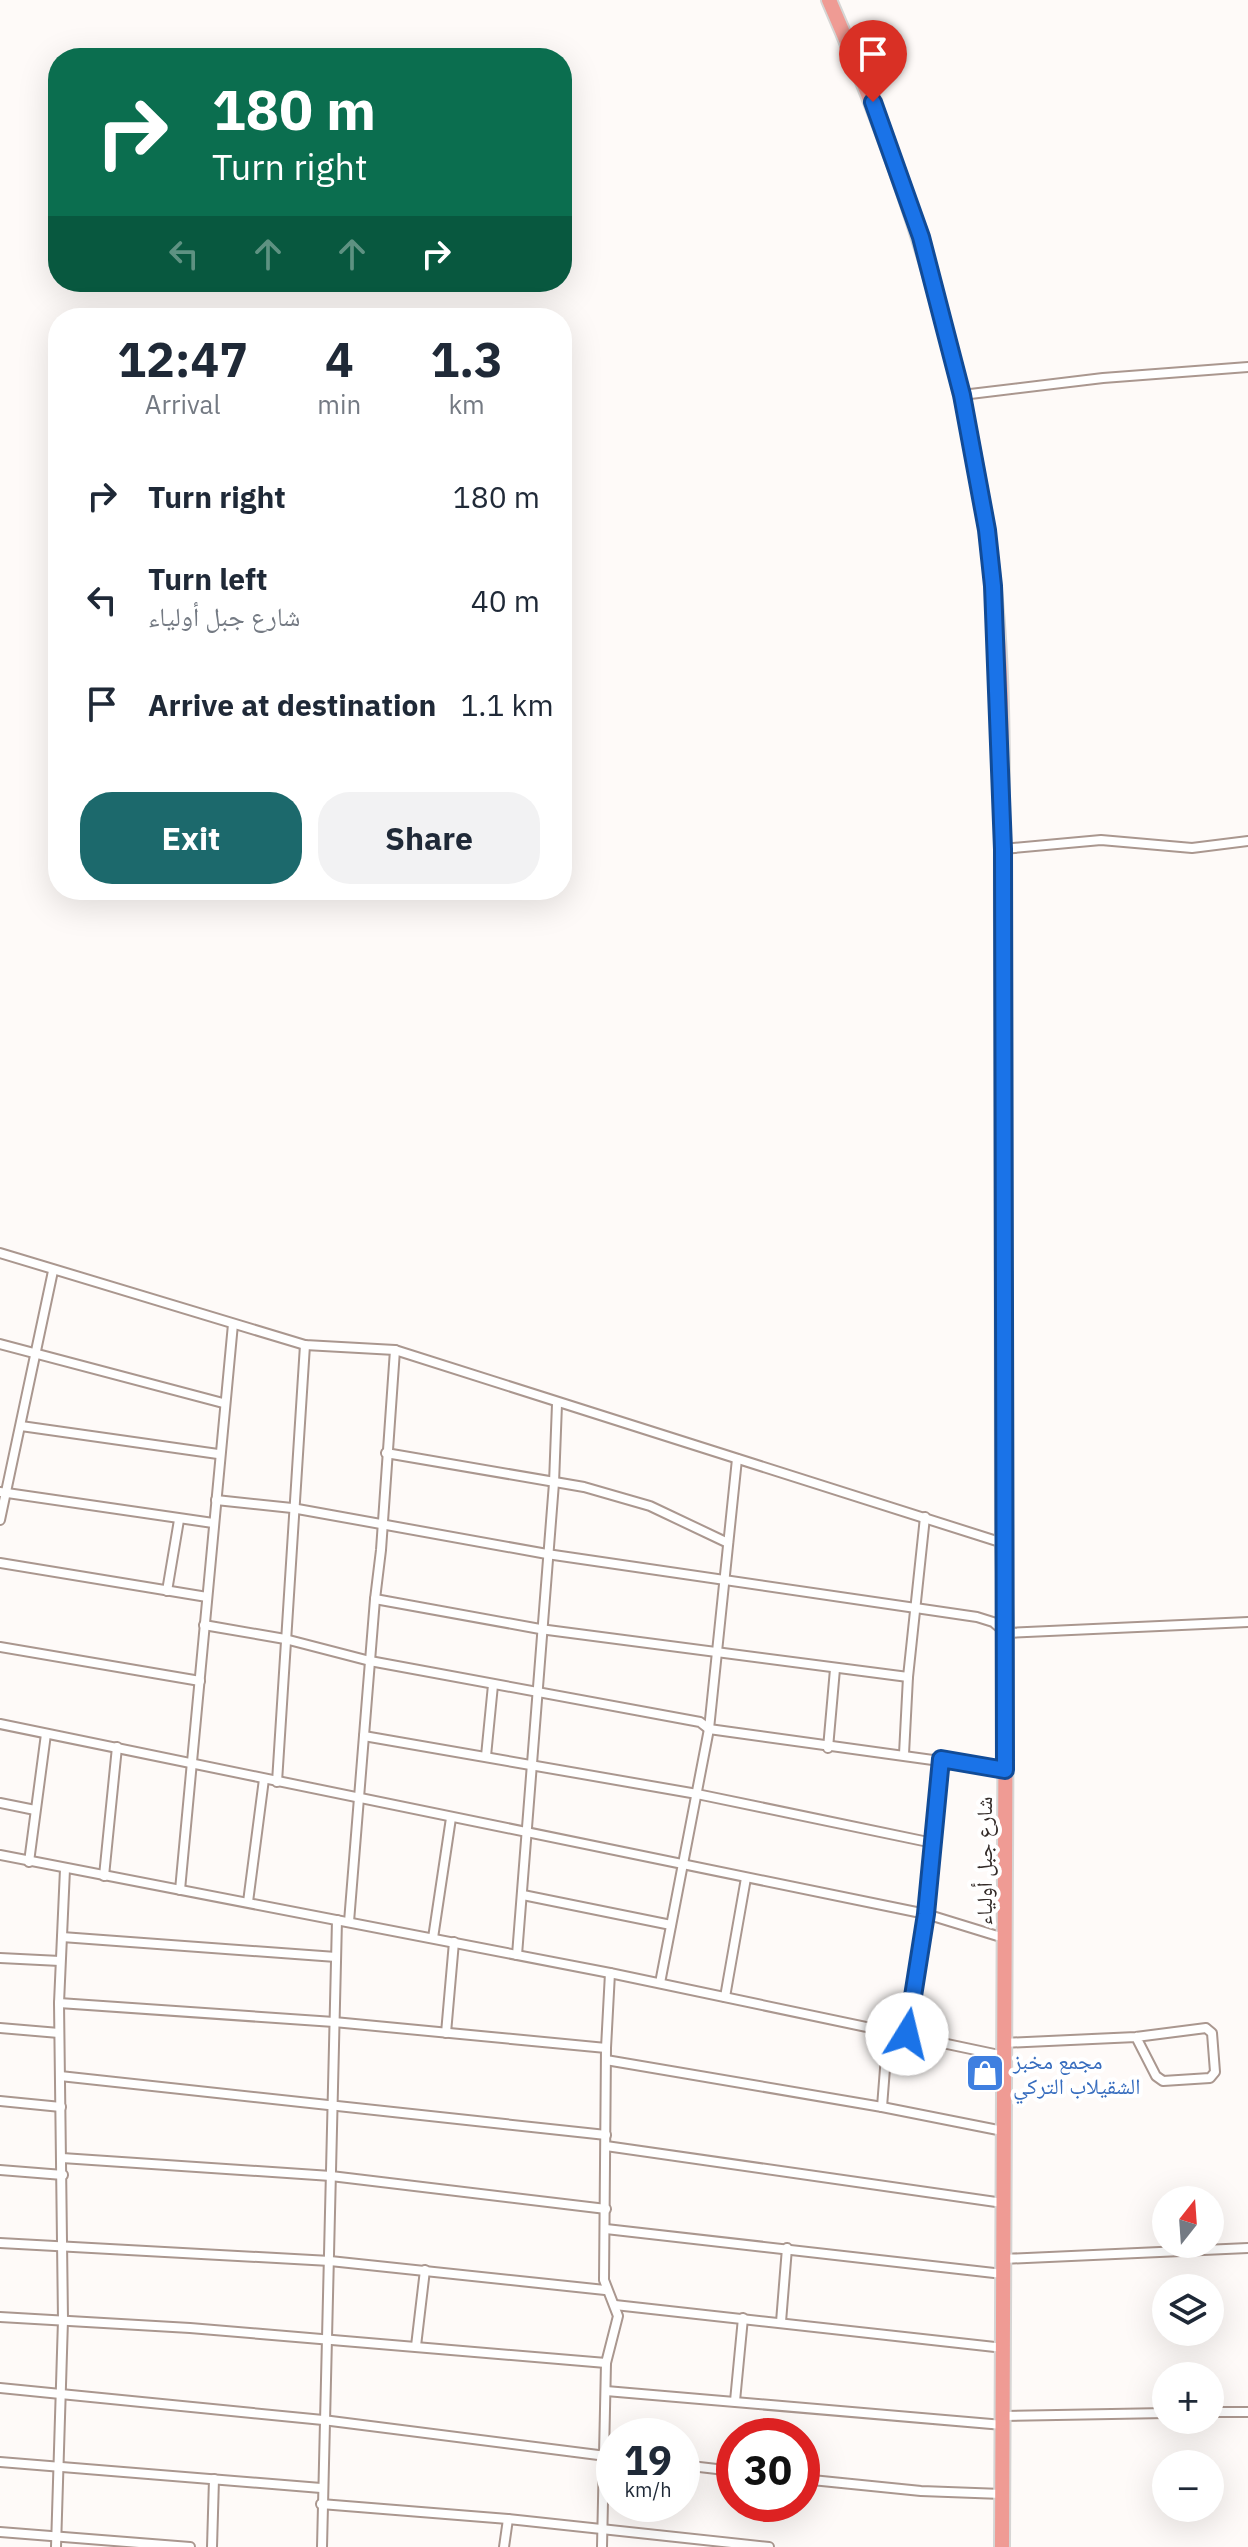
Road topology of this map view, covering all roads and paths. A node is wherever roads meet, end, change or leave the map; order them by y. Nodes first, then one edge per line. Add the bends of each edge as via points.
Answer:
1 (829, 0) edge
2 (1248, 367) edge
3 (962, 395) junction
4 (1248, 841) edge
5 (1003, 849) junction
6 (0, 1253) edge
7 (53, 1271) junction
8 (233, 1324) junction
9 (0, 1344) edge
10 (305, 1345) junction
11 (395, 1350) junction
12 (36, 1352) junction
13 (223, 1403) junction
14 (557, 1404) junction
15 (21, 1426) junction
16 (386, 1453) junction
17 (218, 1454) junction
18 (737, 1459) junction
19 (554, 1483) junction
20 (3, 1493) edge
21 (216, 1500) junction
22 (292, 1508) junction
23 (925, 1517) junction
24 (0, 1520) edge
25 (179, 1520) junction
26 (213, 1523) junction
27 (383, 1523) junction
28 (728, 1543) junction
29 (1003, 1543) junction
30 (547, 1554) junction
31 (0, 1563) edge
32 (726, 1582) junction
33 (167, 1591) junction
34 (207, 1597) junction
35 (375, 1599) junction
36 (915, 1609) junction
37 (1248, 1622) edge
38 (204, 1625) junction
39 (540, 1629) junction
40 (1006, 1633) junction
41 (285, 1639) junction
42 (0, 1647) edge
43 (719, 1653) junction
44 (370, 1661) junction
45 (835, 1669) junction
46 (908, 1677) junction
47 (200, 1681) junction
48 (493, 1685) junction
49 (537, 1693) junction
50 (0, 1724) edge
51 (709, 1729) junction
52 (46, 1734) junction
53 (364, 1736) junction
54 (117, 1747) junction
55 (828, 1748) junction
56 (904, 1754) junction
57 (486, 1756) junction
58 (941, 1759) junction
59 (532, 1763) junction
60 (192, 1764) junction
61 (1005, 1770) junction
62 (264, 1779) junction
63 (277, 1782) junction
64 (697, 1794) junction
65 (361, 1799) junction
66 (0, 1803) edge
67 (35, 1810) junction
68 (451, 1818) junction
69 (527, 1833) junction
70 (933, 1843) junction
71 (0, 1855) edge
72 (29, 1862) junction
73 (684, 1865) junction
74 (65, 1869) junction
75 (104, 1876) junction
76 (746, 1878) junction
77 (180, 1890) junction
78 (523, 1895) junction
79 (248, 1902) junction
80 (926, 1914) junction
81 (337, 1920) junction
82 (349, 1922) junction
83 (671, 1925) junction
84 (62, 1937) junction
85 (433, 1938) junction
86 (1004, 1938) junction
87 (454, 1942) junction
88 (517, 1955) junction
89 (336, 1957) junction
90 (0, 1958) edge
91 (60, 1961) junction
92 (610, 1973) junction
93 (660, 1983) junction
94 (725, 1997) junction
95 (59, 2003) junction
96 (334, 2022) junction
97 (0, 2028) edge
98 (888, 2030) junction
99 (59, 2033) junction
100 (446, 2033) junction
101 (907, 2034) junction
102 (1136, 2037) junction
103 (606, 2048) junction
104 (1004, 2049) junction
105 (606, 2060) junction
106 (60, 2076) junction
107 (0, 2101) edge
108 (61, 2107) junction
109 (331, 2107) junction
110 (882, 2107) junction
111 (1003, 2131) junction
112 (606, 2135) junction
113 (606, 2146) junction
114 (62, 2158) junction
115 (0, 2170) edge
116 (63, 2175) junction
117 (331, 2176) junction
118 (1003, 2203) junction
119 (606, 2209) junction
120 (606, 2229) junction
121 (0, 2243) edge
122 (62, 2247) junction
123 (787, 2248) junction
124 (1248, 2248) edge
125 (330, 2261) junction
126 (1003, 2267) junction
127 (425, 2270) junction
128 (605, 2290) junction
129 (615, 2305) junction
130 (0, 2317) edge
131 (743, 2318) junction
132 (63, 2320) junction
133 (781, 2322) junction
134 (326, 2338) junction
135 (416, 2346) junction
136 (1004, 2348) junction
137 (606, 2363) junction
138 (0, 2388) edge
139 (606, 2391) junction
140 (60, 2392) junction
141 (735, 2401) junction
142 (1224, 2412) edge
143 (1248, 2412) edge
144 (1152, 2414) edge
145 (604, 2418) edge
146 (323, 2420) junction
147 (1004, 2420) junction
148 (596, 2455) edge
149 (0, 2462) edge
150 (58, 2466) junction
151 (214, 2479) junction
152 (820, 2481) edge
153 (321, 2488) junction
154 (1002, 2494) junction
155 (321, 2504) junction
156 (508, 2519) junction
157 (602, 2522) edge
158 (602, 2528) junction
159 (0, 2532) edge
160 (56, 2542) edge
161 (130, 2545) edge
162 (190, 2547) edge
163 (212, 2547) edge
164 (322, 2547) edge
165 (504, 2547) edge
166 (602, 2547) edge
167 (769, 2547) edge
168 (1002, 2547) edge

1 - 3 highway, شارع جبل أولياء via 906,191
2 - 3 street
3 - 5 highway, شارع جبل أولياء via 993,586
4 - 5 street via 1192,848 1101,840
5 - 29 highway, شارع جبل أولياء
6 - 7 street
7 - 8 street
7 - 12 street
8 - 10 street
8 - 13 street
9 - 12 street
10 - 11 street
10 - 22 street
11 - 14 street
11 - 16 street
12 - 13 street
12 - 15 street
13 - 17 street
14 - 18 street
14 - 19 street
15 - 17 street
15 - 20 street
16 - 19 street
16 - 27 street
17 - 21 street
18 - 23 street
18 - 28 street
19 - 28 street via 650,1506
19 - 30 street
20 - 24 street
20 - 25 street
21 - 22 street
21 - 26 street
22 - 27 street
22 - 41 street
23 - 29 street
23 - 36 street
25 - 26 street
25 - 33 street
26 - 34 street
27 - 30 street
27 - 35 street
28 - 32 street
29 - 40 highway, شارع جبل أولياء
30 - 32 street
30 - 39 street
31 - 33 street
32 - 36 street
32 - 43 street
33 - 34 street
34 - 38 street
35 - 39 street
35 - 44 street
36 - 40 street via 977,1617
36 - 46 street
37 - 40 street
38 - 41 street
38 - 47 street
39 - 43 street
39 - 49 street
40 - 61 highway, شارع جبل أولياء
41 - 44 street
41 - 63 street
42 - 47 street
43 - 45 street
43 - 51 street
44 - 48 street
44 - 53 street
45 - 46 street
45 - 55 street
46 - 56 street
47 - 60 street
48 - 49 street
48 - 57 street
49 - 51 street via 700,1722
49 - 59 street
50 - 52 street
51 - 55 street
51 - 64 street
52 - 54 street
52 - 67 street
53 - 57 street
53 - 65 street
54 - 60 street
54 - 75 street
55 - 56 street
56 - 58 street
57 - 59 street
58 - 61 street
58 - 70 street
59 - 64 street
59 - 69 street
60 - 62 street
60 - 77 street
61 - 86 highway, شارع جبل أولياء
62 - 63 street
62 - 79 street
63 - 65 street
64 - 70 street
64 - 73 street
65 - 68 street
65 - 82 street
66 - 67 street
67 - 72 street
68 - 69 street
68 - 85 street
69 - 73 street
69 - 78 street
70 - 80 street
71 - 72 street
72 - 74 street
73 - 76 street
73 - 83 street
74 - 75 street
74 - 84 street
75 - 77 street
76 - 80 street
76 - 94 street
77 - 79 street
78 - 83 street
78 - 88 street
79 - 81 street
80 - 86 street
80 - 101 street
81 - 82 street
81 - 89 street
82 - 85 street
83 - 93 street
84 - 89 street
84 - 91 street
85 - 87 street
86 - 104 highway, شارع جبل أولياء
87 - 88 street
87 - 100 street
88 - 92 street
89 - 96 street
90 - 91 street
91 - 95 street
92 - 93 street
92 - 103 street
93 - 94 street
94 - 98 street
95 - 96 street
95 - 99 street
96 - 100 street
96 - 109 street
97 - 99 street
98 - 101 street
98 - 110 street
99 - 106 street
100 - 103 street
101 - 104 street
102 - 102 street via 1206,2028 1212,2033 1215,2072 1210,2078 1163,2081
102 - 104 street
103 - 105 street
104 - 111 highway, شارع جبل أولياء
105 - 110 street
105 - 112 street
106 - 108 street
106 - 109 street
107 - 108 street
108 - 114 street
109 - 112 street
109 - 117 street
110 - 111 street
111 - 118 highway, شارع جبل أولياء
112 - 113 street
113 - 118 street
113 - 119 street
114 - 116 street
114 - 117 street
115 - 116 street
116 - 122 street
117 - 119 street
117 - 125 street
118 - 126 highway, شارع جبل أولياء
119 - 120 street
120 - 123 street
120 - 128 street
121 - 122 street
122 - 125 street
122 - 132 street
123 - 126 street
123 - 133 street
124 - 126 street
125 - 127 street
125 - 134 street
126 - 136 highway, شارع جبل أولياء
127 - 128 street
127 - 135 street
128 - 129 street
129 - 131 street
129 - 137 street via 618,2316
130 - 132 street
131 - 133 street
131 - 141 street
132 - 134 street
132 - 140 street
133 - 136 street
134 - 135 street
134 - 146 street
135 - 137 street
136 - 147 highway, شارع جبل أولياء
137 - 139 street
138 - 140 street
139 - 141 street
139 - 145 street
140 - 146 street
140 - 150 street
141 - 147 street
142 - 143 street
144 - 147 street
146 - 148 street
146 - 153 street
147 - 154 highway, شارع جبل أولياء
149 - 150 street
150 - 151 street
150 - 160 street
151 - 153 street
151 - 163 street
152 - 154 street
153 - 155 street
154 - 168 highway, شارع جبل أولياء
155 - 156 street
155 - 164 street
156 - 158 street
156 - 165 street
157 - 158 street
158 - 166 street
158 - 167 street
159 - 160 street
160 - 161 street
161 - 162 street

